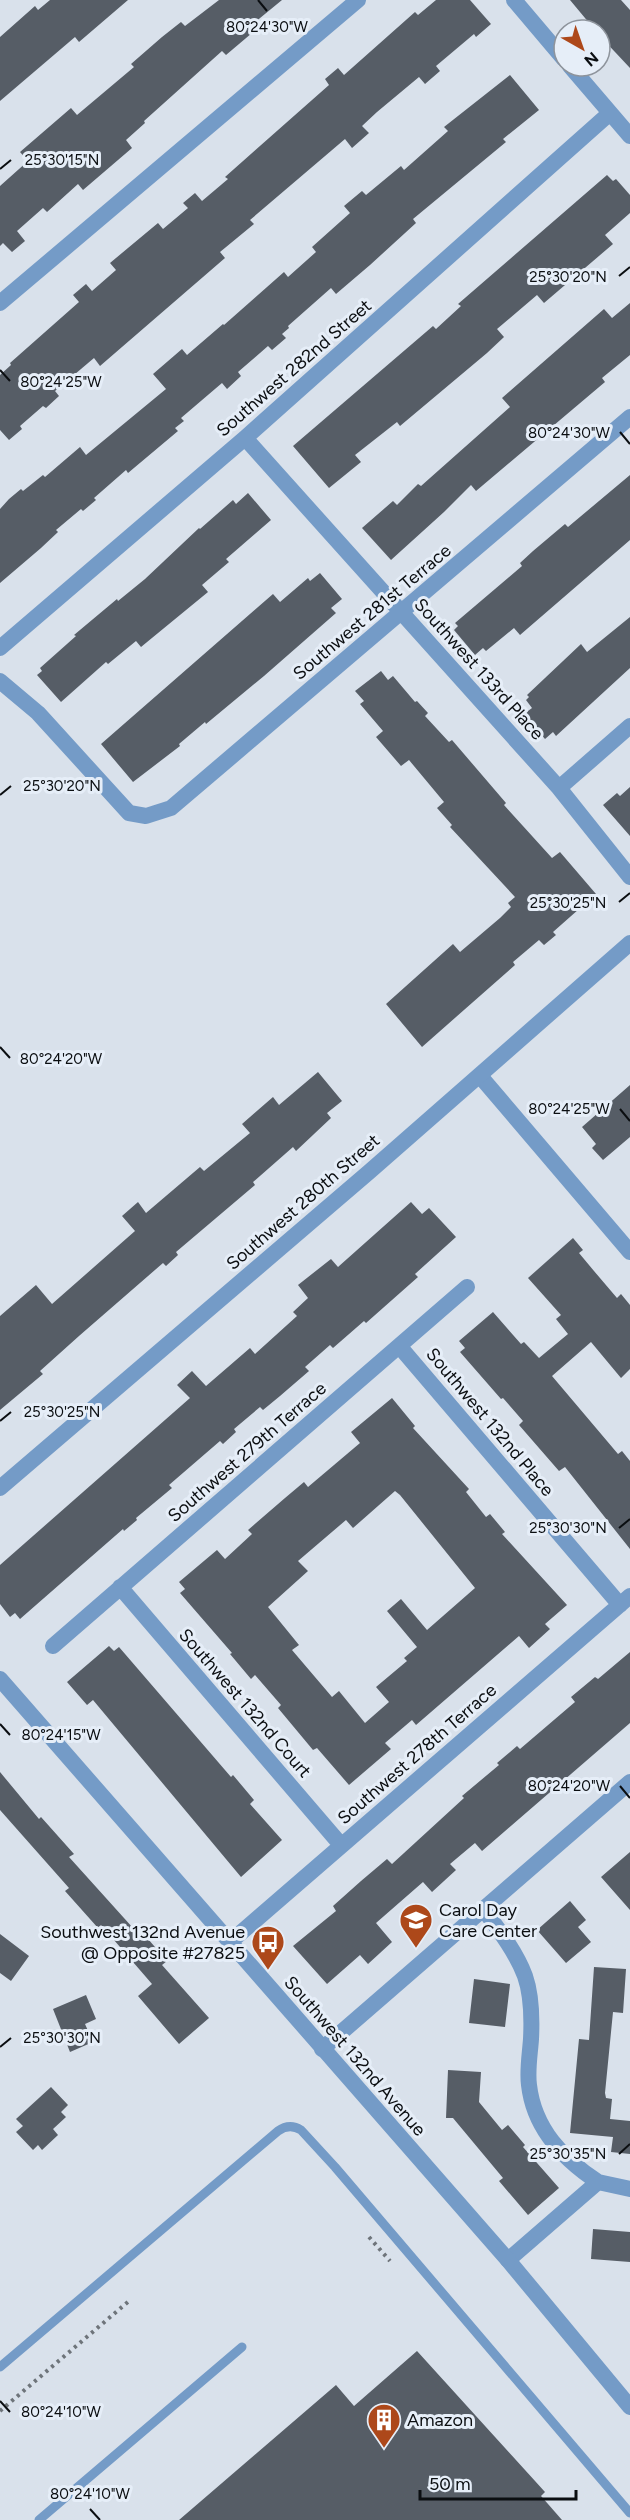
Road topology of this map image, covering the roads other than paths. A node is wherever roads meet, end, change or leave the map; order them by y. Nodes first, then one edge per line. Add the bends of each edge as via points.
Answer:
1 (358, 0) edge
2 (514, 0) edge
3 (552, 45) edge
4 (580, 78) edge
5 (610, 113) junction
6 (630, 136) edge
7 (0, 303) edge
8 (630, 417) edge
9 (245, 438) junction
10 (401, 612) junction
11 (0, 648) edge
12 (0, 681) edge
13 (630, 726) edge
14 (559, 788) junction
15 (630, 877) edge
16 (630, 943) edge
17 (480, 1076) junction
18 (630, 1252) edge
19 (467, 1287) dead end
20 (400, 1347) junction
21 (0, 1488) edge
22 (120, 1587) junction
23 (625, 1601) edge
24 (53, 1646) dead end
25 (0, 1679) edge
26 (630, 1782) edge
27 (341, 1845) junction
28 (484, 1910) junction
29 (229, 1943) junction
30 (322, 2049) junction
31 (598, 2182) junction
32 (630, 2189) edge
33 (508, 2260) junction
34 (242, 2347) dead end
35 (0, 2367) edge
36 (630, 2407) edge
37 (630, 2513) edge
38 (39, 2520) edge

1 - 7 street
2 - 3 street
4 - 5 street
5 - 6 street
5 - 9 street, Southwest 282nd Street
8 - 10 street, Southwest 281st Terrace
9 - 10 street, Southwest 133rd Place
9 - 11 street, Southwest 282nd Street
10 - 12 street, Southwest 281st Terrace via 171,808 146,816 129,813 38,713
10 - 14 street, Southwest 133rd Place
13 - 14 street
14 - 15 street, Southwest 133rd Place
16 - 17 street, Southwest 280th Street
17 - 18 street
17 - 21 street, Southwest 280th Street
19 - 20 street, Southwest 279th Terrace
20 - 22 street, Southwest 279th Terrace
20 - 23 street, Southwest 132nd Place
22 - 24 street, Southwest 279th Terrace
22 - 27 street, Southwest 132nd Court
23 - 27 street, Southwest 278th Terrace
25 - 29 street, Southwest 132nd Avenue
26 - 28 street
27 - 29 street, Southwest 278th Terrace
28 - 30 street
28 - 31 street via 525,1976 532,2013 529,2085 546,2134 564,2156
29 - 30 street, Southwest 132nd Avenue
30 - 33 street, Southwest 132nd Avenue
31 - 32 street
31 - 33 street
33 - 36 street, Southwest 132nd Avenue
34 - 38 lane
35 - 37 lane via 275,2133 294,2127 335,2167

